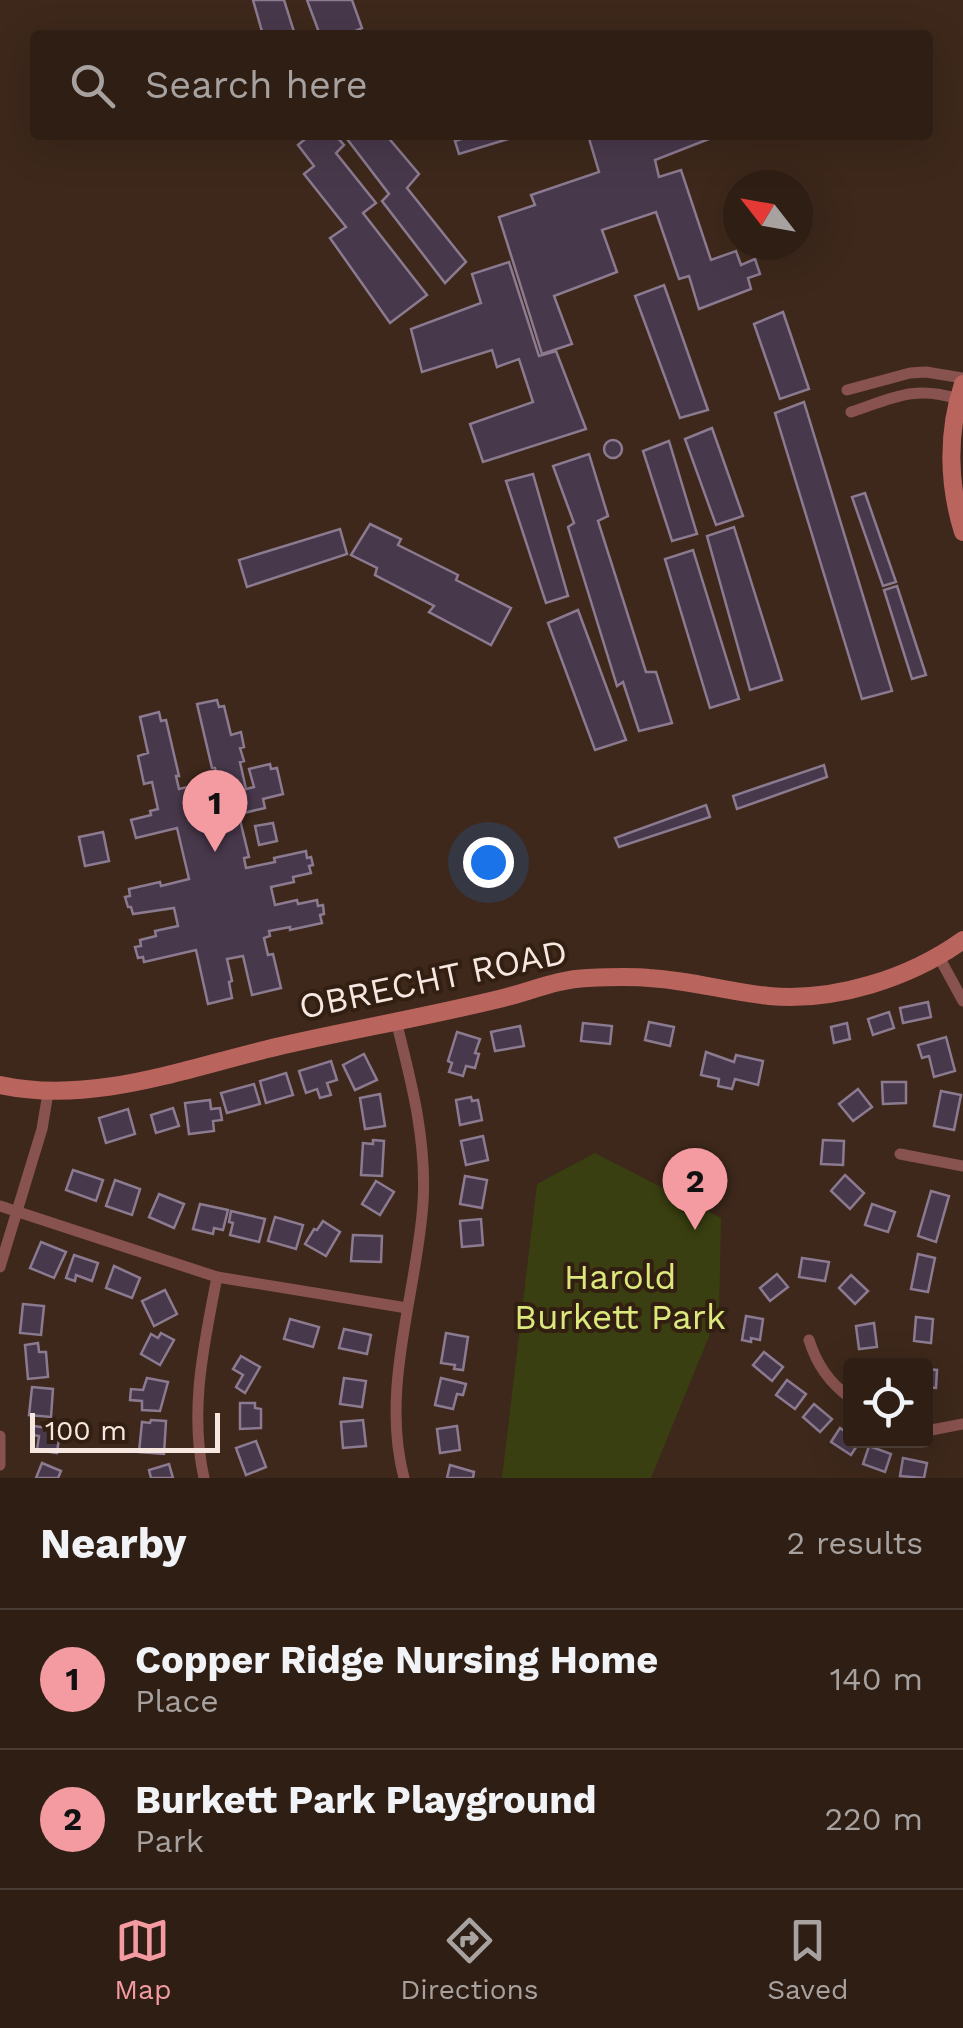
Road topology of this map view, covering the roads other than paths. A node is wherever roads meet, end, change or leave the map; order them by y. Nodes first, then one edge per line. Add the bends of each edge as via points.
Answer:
1 (961, 387) edge
2 (847, 390) dead end
3 (851, 412) dead end
4 (963, 532) edge
5 (963, 940) edge
6 (939, 957) junction
7 (963, 1001) edge
8 (396, 1021) junction
9 (0, 1086) edge
10 (48, 1092) junction
11 (900, 1154) dead end
12 (963, 1166) edge
13 (0, 1206) edge
14 (17, 1212) junction
15 (0, 1268) edge
16 (217, 1278) junction
17 (408, 1308) junction
18 (809, 1340) dead end
19 (843, 1392) edge
20 (963, 1424) edge
21 (933, 1429) edge
22 (0, 1436) edge
23 (0, 1465) edge
24 (204, 1478) edge
25 (404, 1478) edge

1 - 2 street via 926,372
1 - 3 street via 912,392
1 - 4 street via 952,482
5 - 6 street, OBRECHT ROAD
6 - 7 street
6 - 8 street, OBRECHT ROAD via 862,987 797,997 649,978 586,978
8 - 10 street, OBRECHT ROAD via 124,1085
8 - 17 street via 424,1168
9 - 10 street, OBRECHT ROAD
10 - 14 street
11 - 12 street
13 - 14 street
14 - 15 street
14 - 16 street
16 - 17 street
16 - 24 street via 200,1366
17 - 25 street via 397,1388
18 - 19 street via 820,1368
20 - 21 street
22 - 23 street

